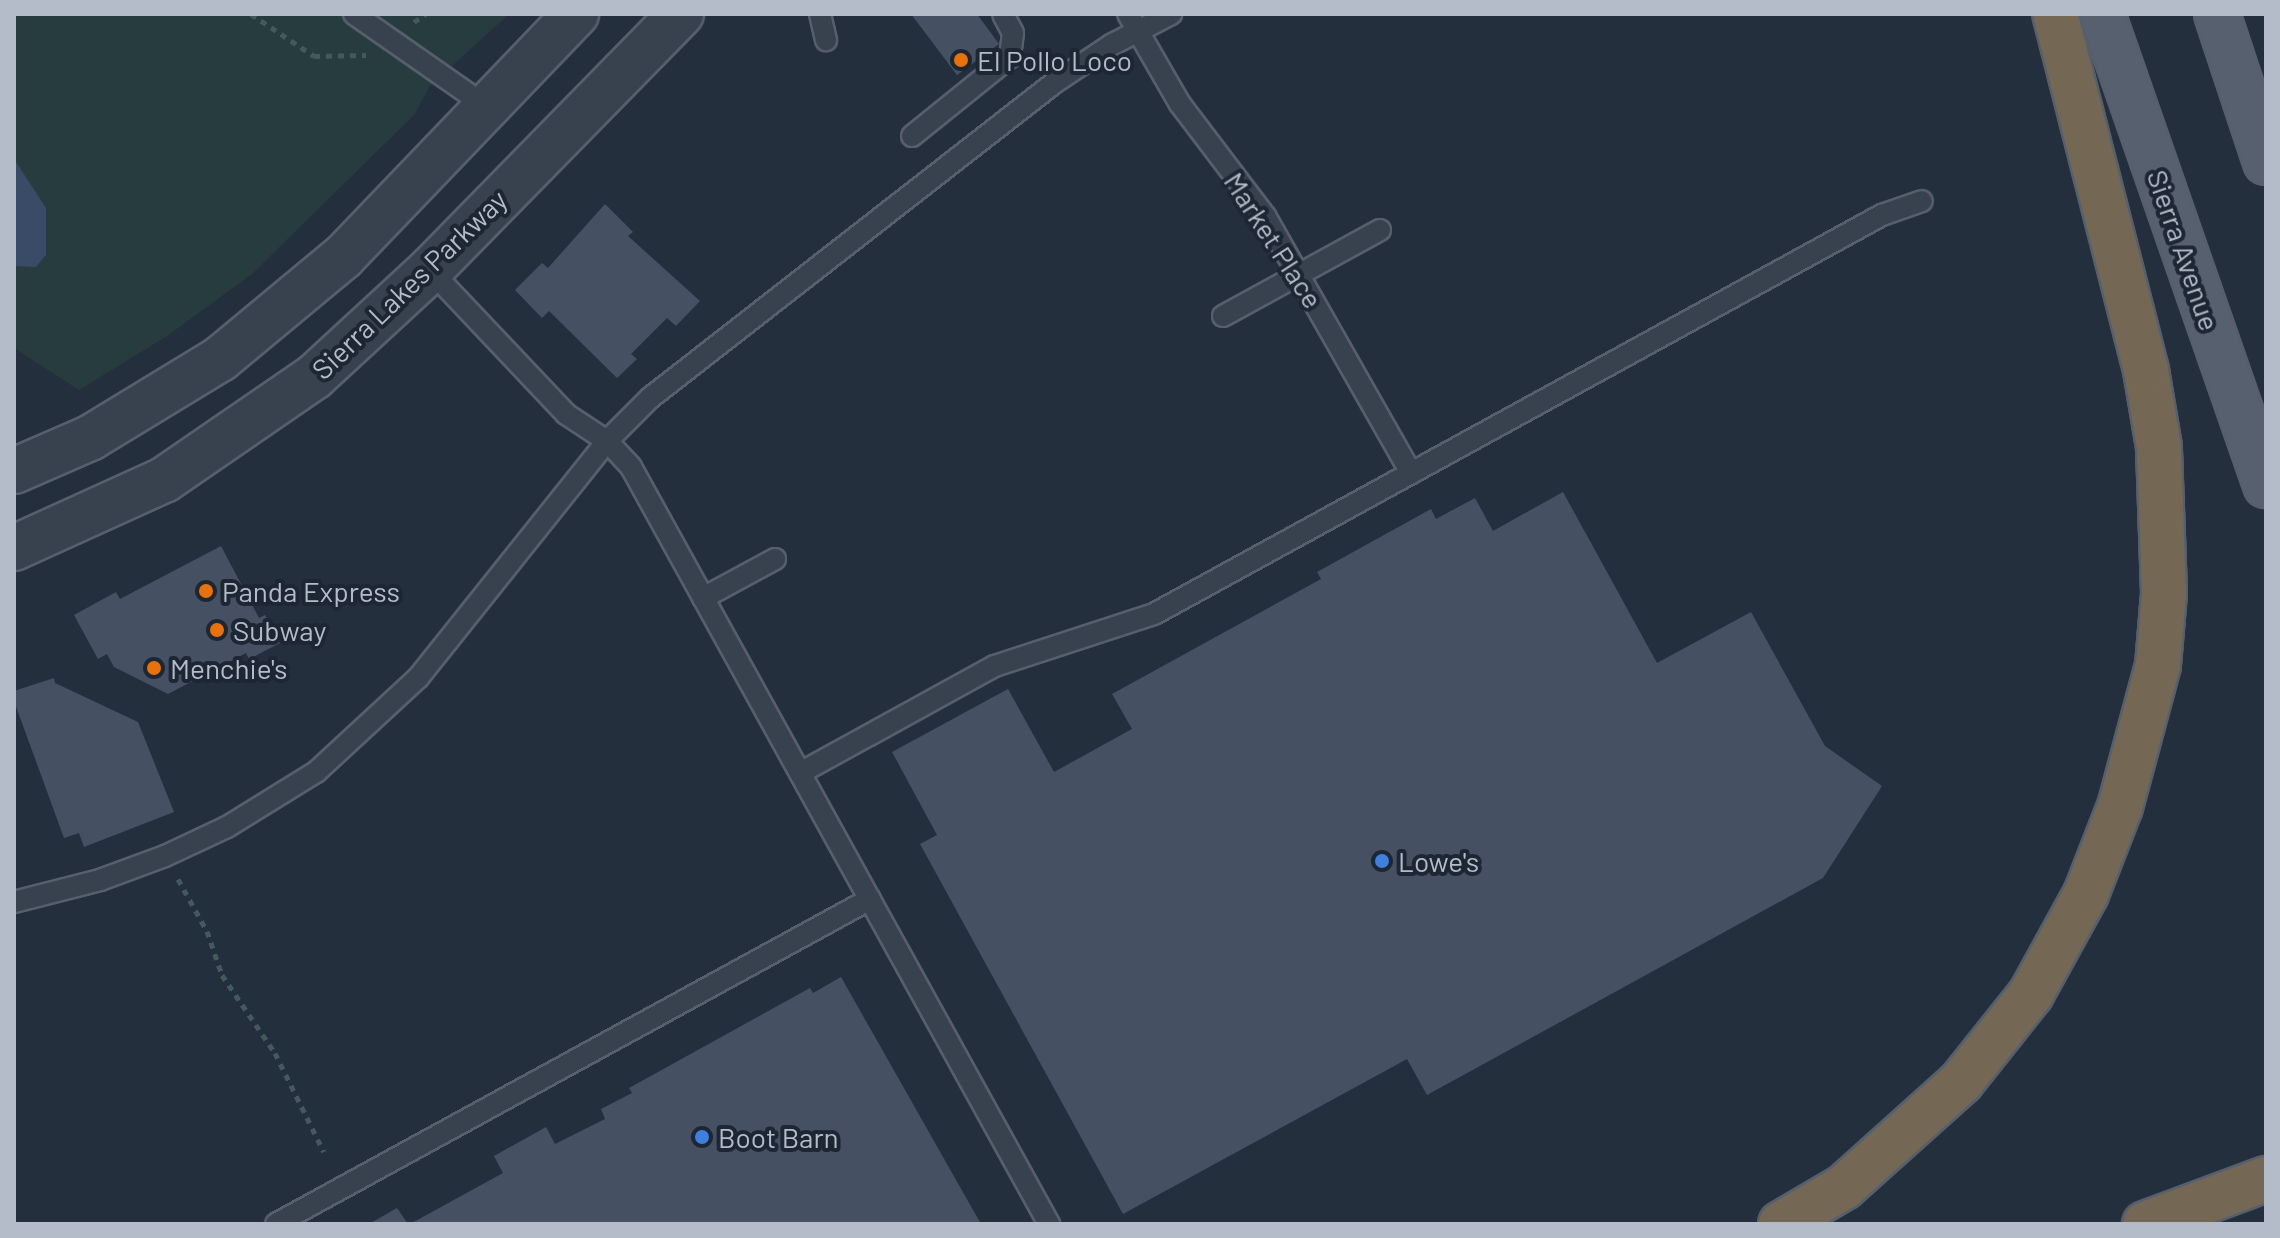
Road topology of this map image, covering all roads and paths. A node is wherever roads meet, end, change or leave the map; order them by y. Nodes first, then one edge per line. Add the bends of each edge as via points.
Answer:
1 (354, 14) edge
2 (576, 14) edge
3 (681, 14) edge
4 (820, 14) edge
5 (1003, 14) edge
6 (1171, 14) edge
7 (2055, 14) edge
8 (2102, 14) edge
9 (2217, 14) edge
10 (1133, 22) edge
11 (826, 40) dead end
12 (486, 106) junction
13 (912, 136) dead end
14 (2266, 162) edge
15 (1922, 201) dead end
16 (1380, 230) dead end
17 (430, 270) junction
18 (1299, 274) junction
19 (1223, 316) dead end
20 (607, 441) junction
21 (14, 471) edge
22 (1411, 473) junction
23 (2266, 485) edge
24 (14, 548) edge
25 (775, 559) dead end
26 (703, 598) junction
27 (800, 773) junction
28 (177, 878) dead end
29 (870, 899) junction
30 (14, 902) edge
31 (324, 1152) dead end
32 (2266, 1179) edge
33 (276, 1224) edge
34 (1049, 1224) edge
35 (1781, 1224) edge
36 (2145, 1224) edge

1 - 12 lane
2 - 12 street
3 - 17 street, Sierra Lakes Parkway
4 - 11 lane
5 - 13 lane via 1013,33 1010,57
6 - 10 lane
7 - 35 highway via 2146,370 2159,447 2164,593 2158,665 2120,807 2086,894 2031,994 1961,1082 1844,1187
8 - 23 main road, Sierra Avenue
9 - 14 main road
10 - 18 lane, Market Place via 1180,104 1265,216
10 - 20 lane via 650,398
12 - 21 street via 343,257 220,359 90,438
15 - 22 lane via 1882,215
16 - 18 lane
17 - 20 lane via 566,414
17 - 24 street, Sierra Lakes Parkway via 314,377 226,441 131,499
18 - 19 lane
18 - 22 lane, Market Place
20 - 26 lane via 631,467
20 - 30 lane via 444,648 316,772 238,821 165,856 100,880
22 - 27 lane via 1154,614 995,666
25 - 26 lane
26 - 27 lane
27 - 29 lane
28 - 31 path via 207,931 222,975 275,1053
29 - 33 lane
29 - 34 lane
32 - 36 highway

